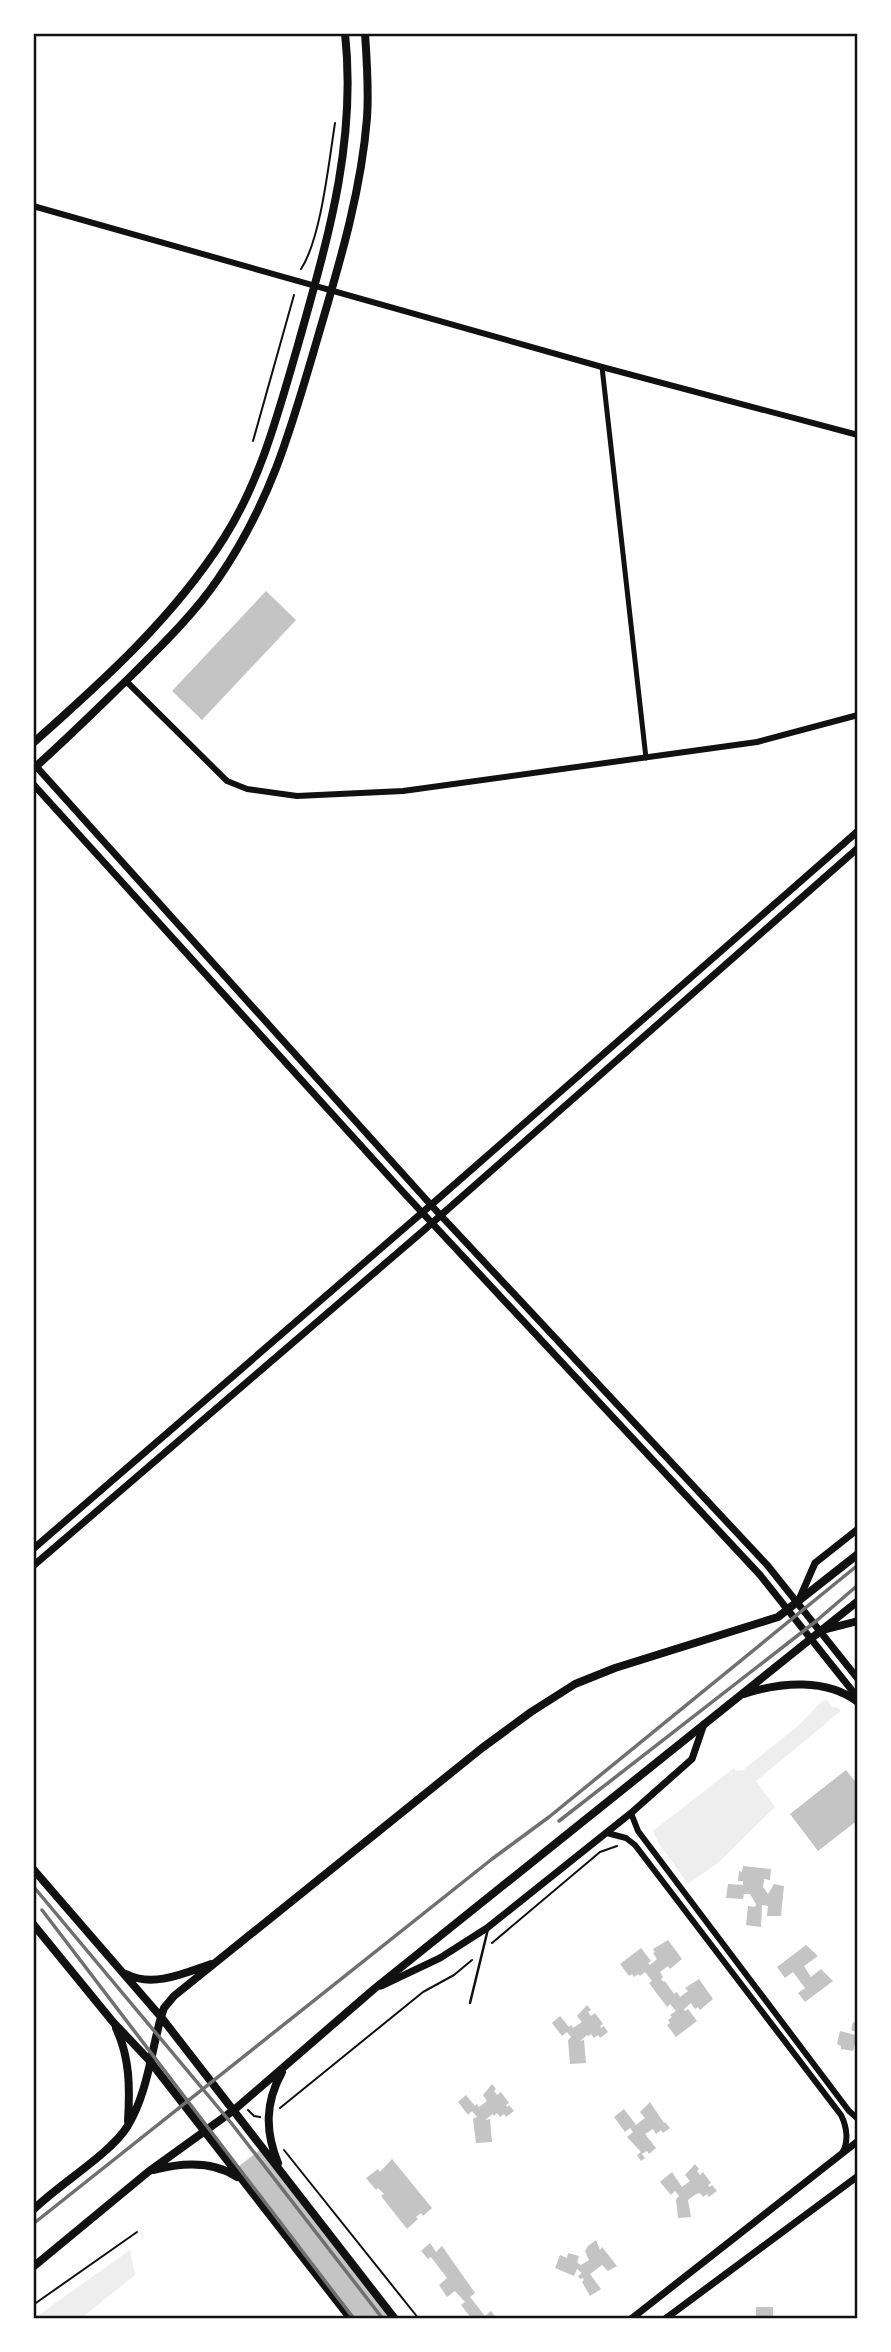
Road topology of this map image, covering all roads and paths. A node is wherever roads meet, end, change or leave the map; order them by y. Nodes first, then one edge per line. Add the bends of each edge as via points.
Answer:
1 (345, 33) edge
2 (365, 33) edge
3 (335, 123) dead end
4 (33, 206) edge
5 (301, 269) dead end
6 (315, 286) junction
7 (332, 291) junction
8 (294, 295) dead end
9 (602, 367) junction
10 (858, 435) edge
11 (253, 441) dead end
12 (126, 681) junction
13 (858, 715) edge
14 (33, 743) edge
15 (646, 758) junction
16 (34, 766) edge
17 (33, 784) edge
18 (858, 831) edge
19 (858, 848) edge
20 (432, 1205) junction
21 (422, 1213) junction
22 (441, 1215) junction
23 (432, 1223) junction
24 (858, 1529) edge
25 (33, 1549) edge
26 (858, 1554) edge
27 (33, 1566) edge
28 (858, 1601) edge
29 (797, 1603) junction
30 (788, 1610) junction
31 (858, 1621) edge
32 (820, 1631) junction
33 (811, 1638) junction
34 (858, 1679) edge
35 (738, 1696) junction
36 (858, 1700) edge
37 (704, 1724) junction
38 (631, 1813) junction
39 (607, 1833) junction
40 (622, 1846) dead end
41 (33, 1869) edge
42 (33, 1924) edge
43 (489, 1927) junction
44 (489, 1946) dead end
45 (477, 1956) dead end
46 (217, 1962) junction
47 (121, 1971) junction
48 (374, 1989) junction
49 (470, 2003) dead end
50 (160, 2017) junction
51 (113, 2022) junction
52 (149, 2060) junction
53 (284, 2068) junction
54 (248, 2109) dead end
55 (234, 2110) junction
56 (278, 2110) dead end
57 (261, 2117) dead end
58 (858, 2119) edge
59 (128, 2125) junction
60 (204, 2131) junction
61 (858, 2141) edge
62 (281, 2147) dead end
63 (840, 2155) junction
64 (148, 2172) junction
65 (282, 2172) junction
66 (858, 2176) edge
67 (244, 2183) junction
68 (33, 2207) edge
69 (137, 2232) dead end
70 (33, 2267) edge
71 (33, 2305) edge
72 (351, 2319) edge
73 (395, 2319) edge
74 (419, 2319) edge
75 (631, 2319) edge
76 (665, 2319) edge

1 - 6 main road via 345,147
2 - 7 main road via 368,91 364,148
3 - 5 path via 320,212
4 - 6 street
6 - 7 street
6 - 14 main road via 267,445 224,538 156,627
7 - 9 street
7 - 12 main road via 287,442 251,525 199,605
8 - 11 path
9 - 10 street
9 - 15 street
12 - 15 street via 227,780 271,794 402,791
12 - 16 main road
13 - 15 street via 777,738
16 - 20 main road
17 - 21 main road
18 - 20 main road
19 - 22 main road
20 - 21 main road
20 - 22 main road
21 - 23 main road
21 - 25 main road
22 - 23 main road
22 - 29 main road via 768,1566
23 - 27 main road
23 - 30 main road
24 - 29 main road via 815,1563
26 - 29 main road
28 - 32 main road
29 - 30 main road
29 - 32 main road
30 - 33 main road
30 - 46 main road via 766,1622 575,1684 482,1748
31 - 32 main road
32 - 33 main road
32 - 34 main road
33 - 35 main road
33 - 36 main road
35 - 36 main road via 768,1688 816,1686
35 - 37 main road
37 - 38 main road via 684,1769
37 - 48 main road
38 - 39 main road
38 - 58 street via 641,1835
39 - 43 main road
39 - 63 street via 635,1845 841,2115 846,2136
40 - 44 path via 600,1852
41 - 47 main road
42 - 51 main road
43 - 48 main road via 440,1958
43 - 49 lane
45 - 56 path via 423,1992
46 - 47 main road via 155,1980
46 - 50 main road via 174,1996
47 - 50 main road
48 - 53 main road
50 - 52 main road
50 - 55 main road
51 - 52 main road
51 - 59 main road via 125,2047
52 - 59 main road via 143,2091
52 - 60 main road
53 - 55 main road
53 - 65 main road via 274,2086 267,2117
54 - 57 path
55 - 60 main road
55 - 65 main road
59 - 68 main road via 113,2143
60 - 64 main road
60 - 67 main road
61 - 63 main road
62 - 74 path
63 - 75 main road
64 - 67 main road via 167,2167 215,2167
64 - 70 main road
65 - 73 main road
66 - 76 main road
67 - 72 main road
69 - 71 path

